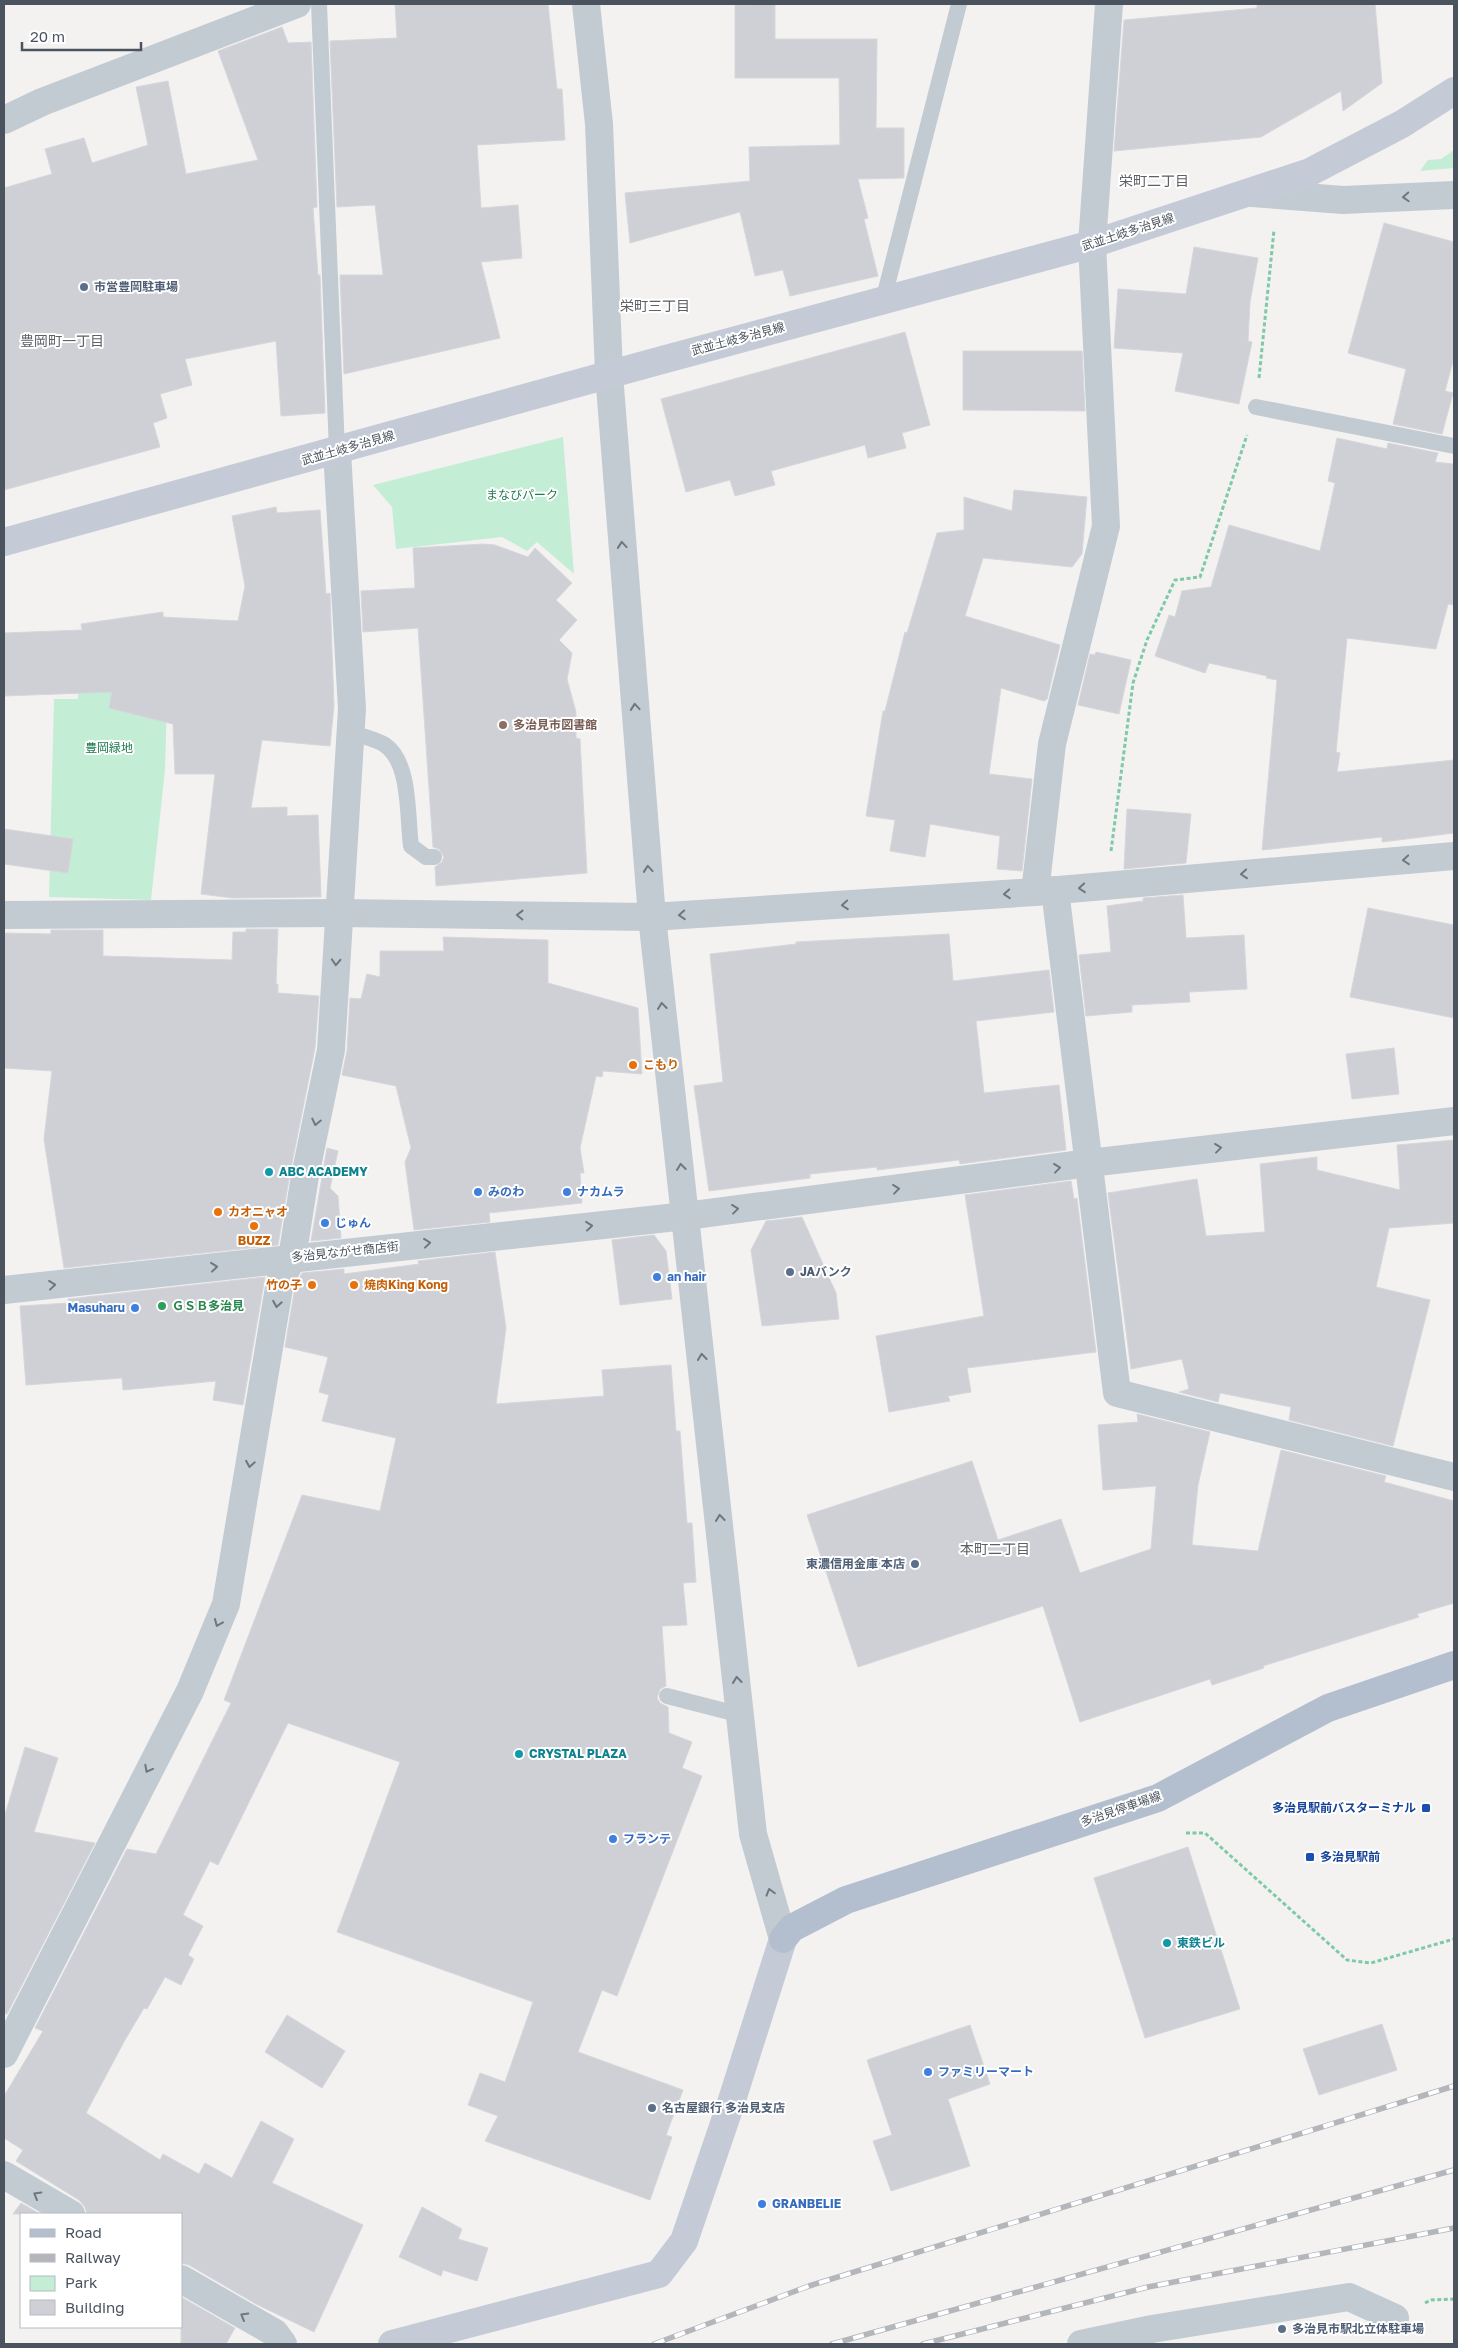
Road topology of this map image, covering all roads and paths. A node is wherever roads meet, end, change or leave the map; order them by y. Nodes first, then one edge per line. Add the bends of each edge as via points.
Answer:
1 (297, 4) edge
2 (319, 4) edge
3 (586, 4) edge
4 (959, 4) edge
5 (1109, 4) edge
6 (1454, 91) edge
7 (4, 120) edge
8 (1265, 194) junction
9 (1454, 195) edge
10 (1092, 244) junction
11 (883, 301) junction
12 (609, 374) junction
13 (1256, 407) junction
14 (1454, 446) edge
15 (337, 451) junction
16 (4, 542) edge
17 (352, 733) junction
18 (1454, 856) edge
19 (434, 857) dead end
20 (1107, 886) junction
21 (1045, 891) junction
22 (339, 913) junction
23 (4, 915) edge
24 (652, 917) junction
25 (1454, 1121) edge
26 (1090, 1164) junction
27 (686, 1216) junction
28 (292, 1258) junction
29 (4, 1290) edge
30 (1454, 1477) edge
31 (1454, 1665) edge
32 (667, 1696) dead end
33 (741, 1715) junction
34 (1186, 1833) dead end
35 (783, 1939) junction
36 (1454, 1939) edge
37 (4, 2054) edge
38 (4, 2175) edge
39 (69, 2213) edge
40 (182, 2280) edge
41 (1395, 2318) dead end
42 (436, 2338) edge
43 (283, 2344) edge
44 (392, 2344) edge
45 (1081, 2344) edge

1 - 7 street via 42,102
2 - 15 lane
3 - 12 street via 599,124
4 - 11 lane
5 - 10 street
6 - 8 main road, 武並土岐多治見線 via 1402,124
9 -> 8 street via 1343,200
8 - 10 main road, 武並土岐多治見線
8 - 13 path
10 - 11 main road, 武並土岐多治見線
10 - 21 street via 1106,526 1052,744
11 - 12 main road, 武並土岐多治見線
12 - 15 main road, 武並土岐多治見線
24 -> 12 street
13 - 14 lane via 1295,411
13 - 20 path via 1200,578 1175,580 1147,640 1133,683
15 - 16 main road, 武並土岐多治見線
15 - 17 street
17 - 19 lane via 385,745 397,760 405,780 411,846 426,857
17 - 22 street
18 -> 20 street
20 -> 21 street
21 -> 24 street
21 - 26 street
22 - 23 street
24 -> 22 street
22 -> 28 street via 331,1050
27 -> 24 street
26 -> 25 street, 多治見ながせ商店街
27 -> 26 street, 多治見ながせ商店街
26 - 30 street via 1117,1392
28 -> 27 street, 多治見ながせ商店街
33 -> 27 street
29 -> 28 street, 多治見ながせ商店街
28 -> 37 street via 280,1282 226,1604 190,1690
31 - 35 main road, 多治見停車場線 via 1328,1708 1158,1798 846,1900 792,1928
32 - 33 lane
35 -> 33 street via 754,1834
34 - 36 path via 1205,1833 1347,1960 1371,1963
35 - 42 main road via 690,2226 684,2241 659,2274
39 -> 38 street
43 -> 40 street via 275,2334
41 - 45 street via 1349,2296
42 - 44 main road

